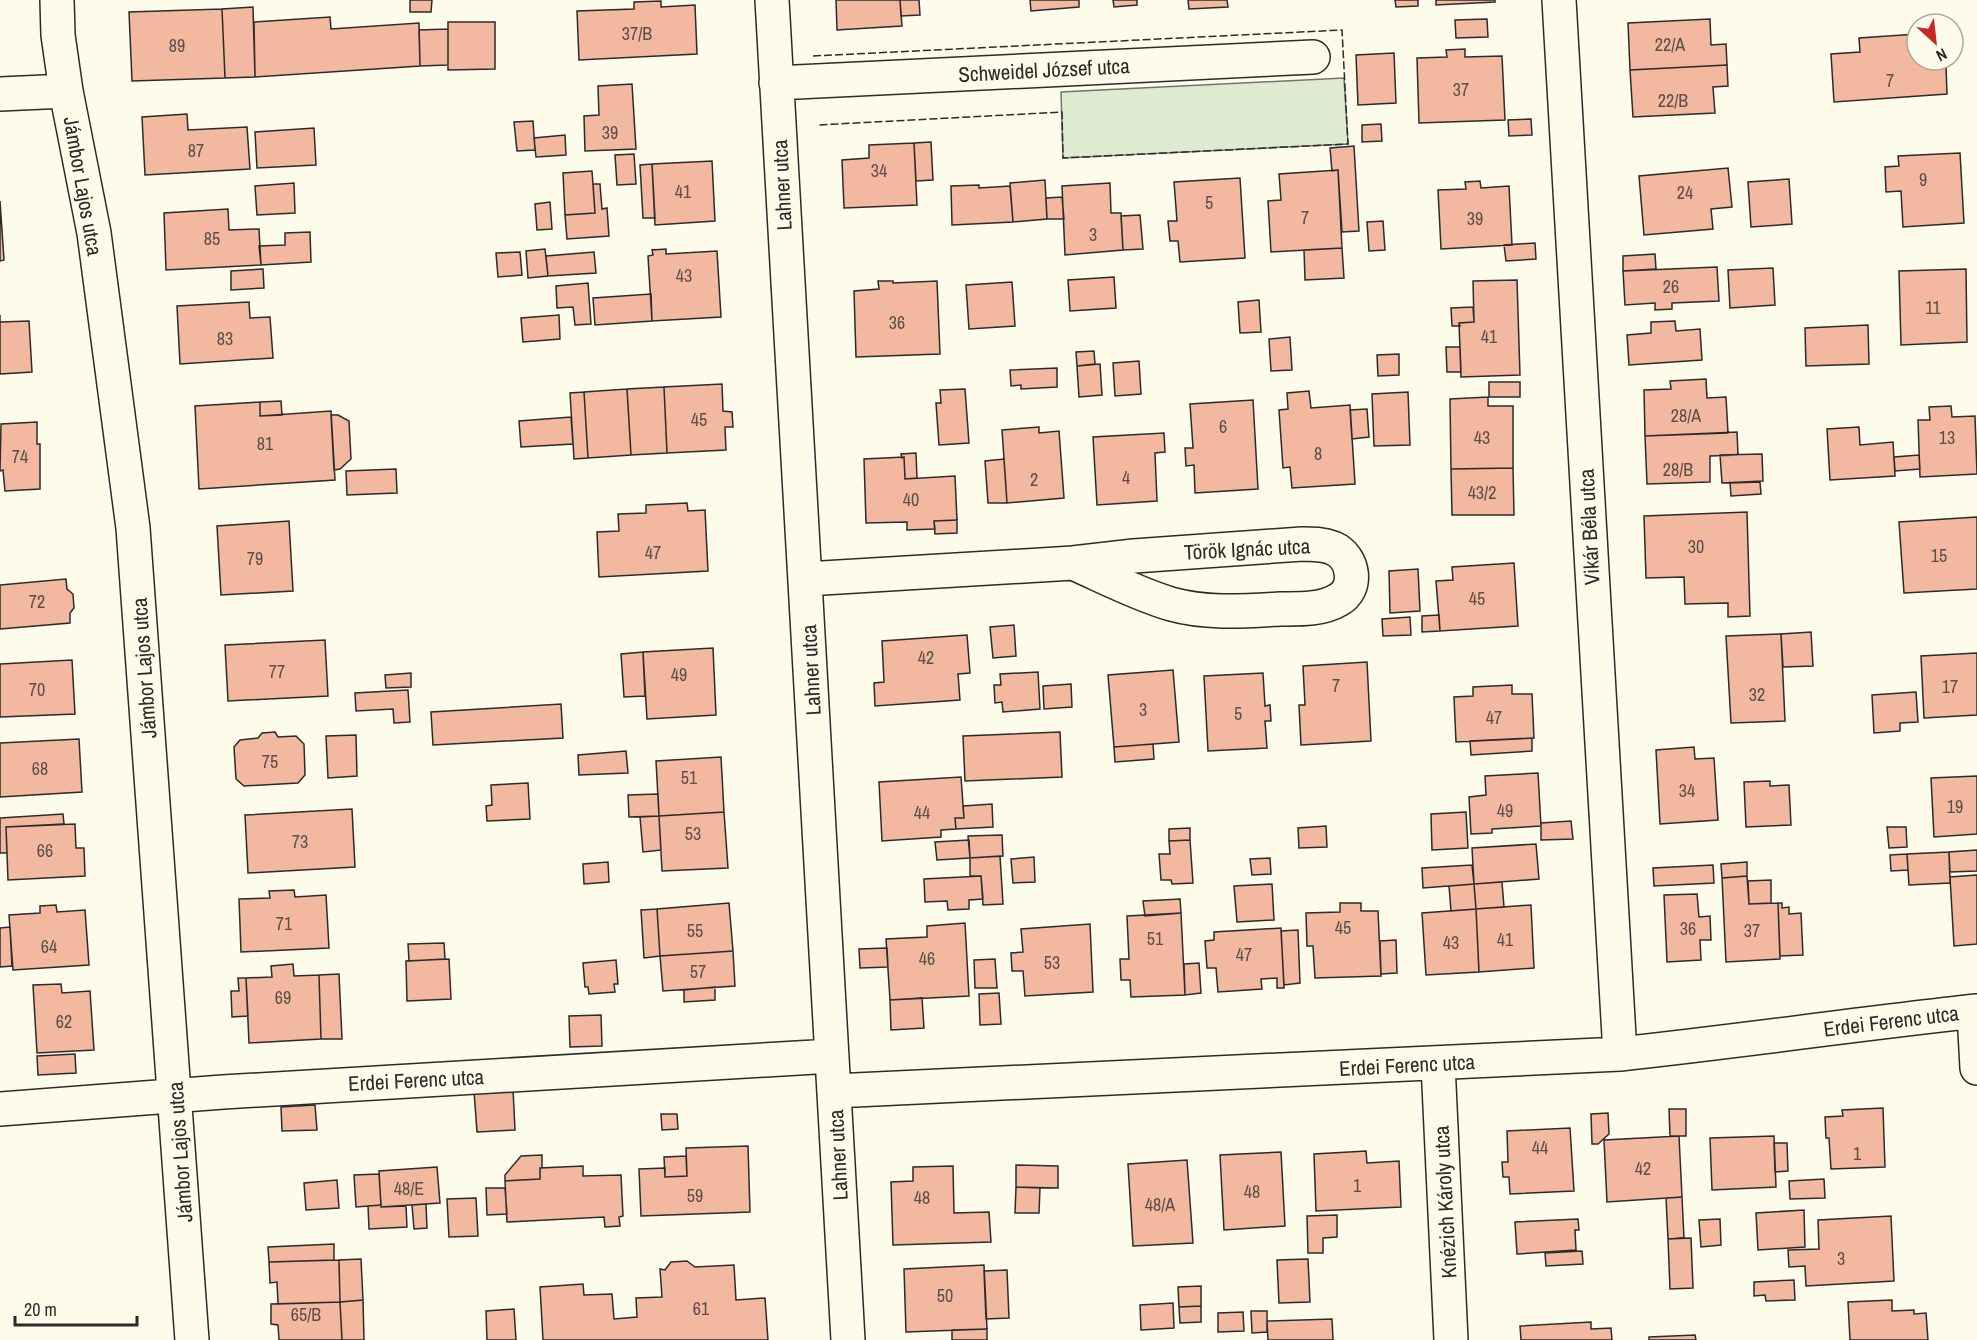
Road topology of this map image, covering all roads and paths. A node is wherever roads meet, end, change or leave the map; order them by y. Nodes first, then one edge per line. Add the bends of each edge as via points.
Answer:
1 (57, 0) edge
2 (772, 0) edge
3 (1559, 0) edge
4 (1312, 57) dead end
5 (776, 83) junction
6 (66, 91) junction
7 (0, 94) edge
8 (1073, 563) junction
9 (806, 579) junction
10 (1975, 1012) edge
11 (1620, 1054) junction
12 (832, 1056) junction
13 (1438, 1064) junction
14 (1977, 1068) edge
15 (834, 1091) junction
16 (176, 1095) junction
17 (0, 1109) edge
18 (192, 1340) edge
19 (848, 1340) edge
20 (1451, 1340) edge

1 - 6 street, Jámbor Lajos utca
2 - 5 street, Lahner utca
3 - 11 street, Vikár Béla utca
4 - 5 street, Schweidel József utca
5 - 9 street, Lahner utca
6 - 7 street
6 - 16 street, Jámbor Lajos utca via 94,233 133,528
8 - 8 street, Török Ignác utca via 1310,544 1340,552 1352,575 1349,589 1341,599 1322,607 1216,611 1158,600
8 - 9 street, Török Ignác utca
9 - 12 street, Lahner utca
10 - 11 street, Erdei Ferenc utca
10 - 14 street
11 - 13 street, Erdei Ferenc utca
12 - 15 street, Lahner utca
12 - 16 street, Erdei Ferenc utca
13 - 15 street, Erdei Ferenc utca
13 - 20 street, Knézich Károly utca
15 - 19 street, Lahner utca
16 - 17 street, Erdei Ferenc utca
16 - 18 street, Jámbor Lajos utca

